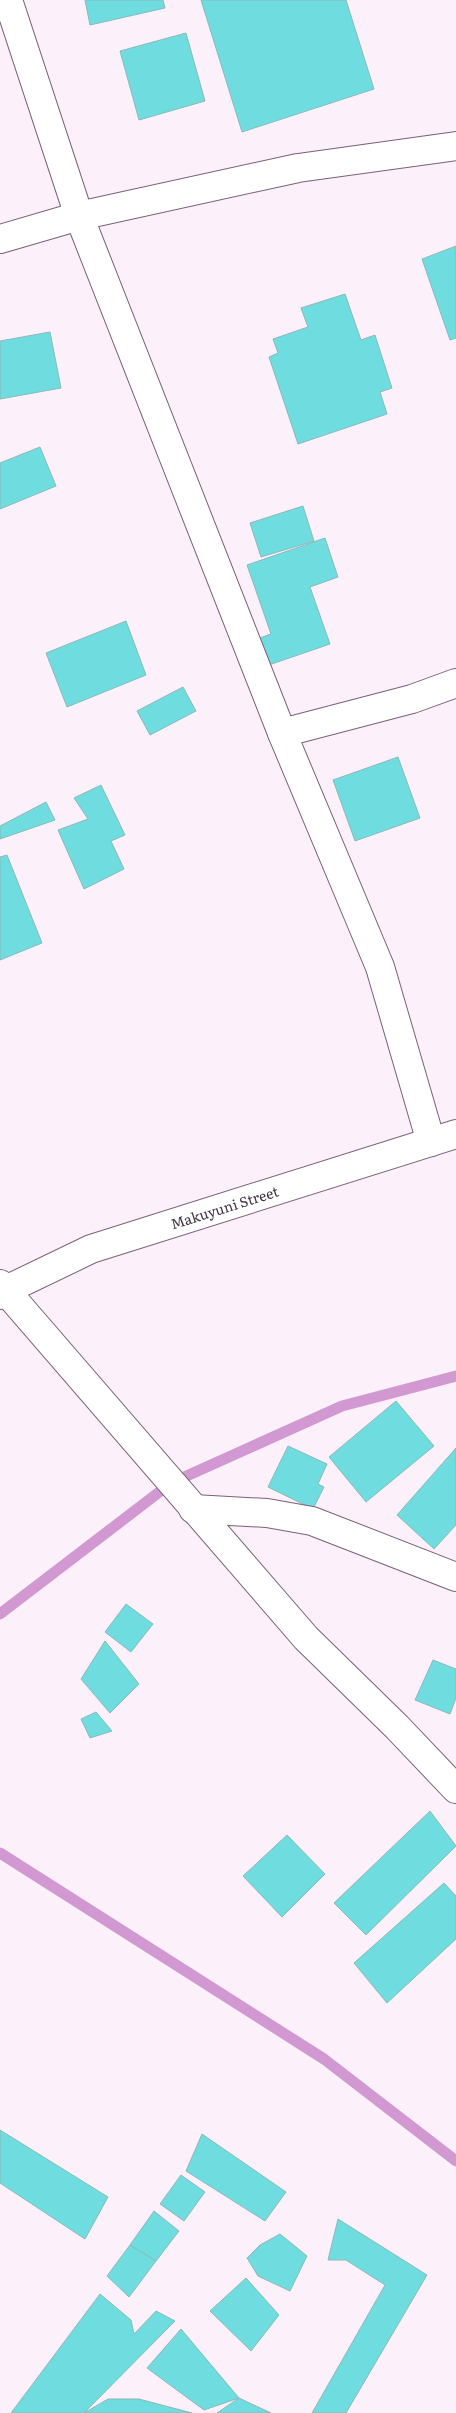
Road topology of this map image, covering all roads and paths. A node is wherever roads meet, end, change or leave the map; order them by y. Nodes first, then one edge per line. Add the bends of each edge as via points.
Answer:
1 (8, 0) edge
2 (456, 146) edge
3 (80, 216) junction
4 (0, 239) edge
5 (456, 683) edge
6 (282, 733) junction
7 (444, 1138) edge
8 (2, 1290) edge
9 (194, 1509) junction
10 (456, 1577) edge
11 (456, 1789) edge

1 - 3 street
2 - 3 street via 298,168
3 - 4 street
3 - 6 street
5 - 6 street via 412,699
6 - 7 street via 380,966
7 - 8 street, Makuyuni Street via 91,1249
8 - 9 street
9 - 10 street via 267,1513 312,1521
9 - 11 street via 306,1638

